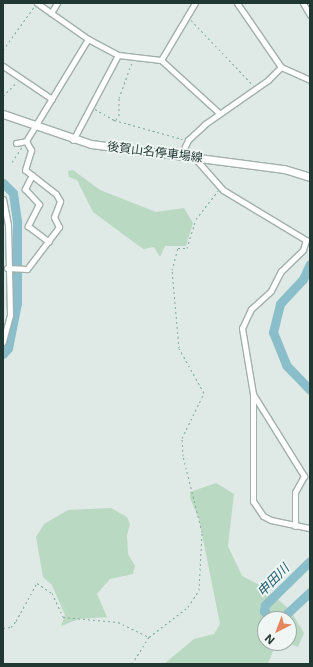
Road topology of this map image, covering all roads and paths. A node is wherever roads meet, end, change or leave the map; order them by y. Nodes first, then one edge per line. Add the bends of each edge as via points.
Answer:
1 (37, 3) edge
2 (58, 3) edge
3 (195, 3) edge
4 (237, 3) edge
5 (303, 3) edge
6 (51, 13) junction
7 (310, 15) edge
8 (187, 16) junction
9 (88, 39) junction
10 (3, 50) edge
11 (118, 55) junction
12 (134, 57) junction
13 (161, 60) junction
14 (3, 66) edge
15 (281, 67) junction
16 (21, 78) junction
17 (310, 80) edge
18 (255, 87) junction
19 (3, 96) edge
20 (52, 99) junction
21 (91, 106) junction
22 (219, 113) junction
23 (3, 114) edge
24 (116, 120) junction
25 (36, 126) junction
26 (73, 140) junction
27 (188, 140) junction
28 (16, 143) dead end
29 (25, 143) junction
30 (181, 154) junction
31 (193, 156) junction
32 (12, 162) dead end
33 (32, 175) junction
34 (310, 176) edge
35 (222, 186) junction
36 (3, 199) edge
37 (49, 242) junction
38 (7, 268) junction
39 (3, 342) edge
40 (252, 394) junction
41 (294, 526) junction
42 (310, 528) edge
43 (3, 628) edge
44 (149, 636) junction
45 (132, 664) edge

1 - 6 street
1 - 10 path
2 - 6 street
3 - 8 street
4 - 15 street
5 - 7 street
6 - 9 street
8 - 13 street
8 - 18 path
9 - 11 street
9 - 20 street
11 - 12 street
11 - 21 street
12 - 13 street
12 - 24 path via 119,98 119,115
13 - 22 street
14 - 16 street
15 - 17 street
15 - 18 street via 268,80
16 - 19 path
16 - 20 street
18 - 22 street
20 - 25 street
21 - 24 path
21 - 26 street
22 - 27 street
23 - 25 main road, 後賀山名停車場線
24 - 27 path
25 - 26 main road, 後賀山名停車場線
25 - 29 street
26 - 30 main road, 後賀山名停車場線
27 - 30 street
28 - 29 street
29 - 32 path
29 - 33 street via 31,150 24,167
30 - 31 main road, 後賀山名停車場線
31 - 34 main road, 後賀山名停車場線 via 284,169
31 - 35 street
33 - 37 street via 46,183 60,201 54,218 59,227
33 - 37 street via 24,189 39,204 28,226
35 - 40 street via 306,240 303,250 281,271 271,291 251,309 242,328
35 - 44 path via 196,219 187,248 178,248 172,270 179,348 204,393 182,438 183,456 202,532 199,590 188,607
36 - 38 street via 8,224
37 - 38 street via 27,269
38 - 39 street via 10,315
40 - 41 street via 304,476 295,492
40 - 41 street via 253,501 263,516
41 - 42 street
43 - 44 path via 11,627 16,621 37,583 52,593 64,617 118,622
44 - 45 path

